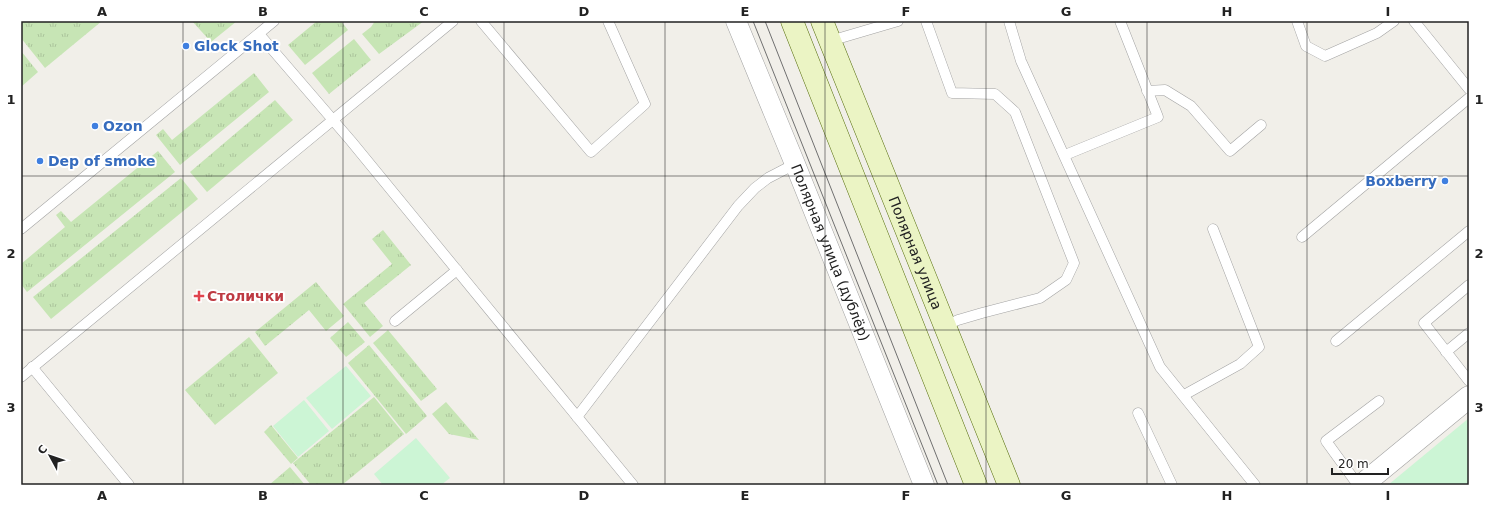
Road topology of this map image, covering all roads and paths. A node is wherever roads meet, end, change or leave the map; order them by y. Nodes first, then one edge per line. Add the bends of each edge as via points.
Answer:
1 (274, 21) edge
2 (453, 21) edge
3 (481, 21) edge
4 (608, 21) edge
5 (736, 21) edge
6 (792, 21) edge
7 (898, 21) edge
8 (926, 21) edge
9 (1008, 21) edge
10 (1120, 21) edge
11 (1297, 21) edge
12 (1394, 21) edge
13 (1414, 21) edge
14 (826, 31) edge
15 (259, 34) junction
16 (1469, 89) edge
17 (1147, 91) junction
18 (1469, 98) edge
19 (333, 121) junction
20 (1261, 125) dead end
21 (1065, 155) junction
22 (796, 164) junction
23 (21, 229) edge
24 (1213, 229) dead end
25 (1469, 231) edge
26 (1302, 238) dead end
27 (456, 270) junction
28 (1469, 285) edge
29 (395, 321) dead end
30 (944, 326) junction
31 (1469, 332) edge
32 (1336, 341) dead end
33 (1446, 352) junction
34 (32, 368) junction
35 (21, 377) edge
36 (1469, 381) edge
37 (1184, 395) junction
38 (1469, 397) edge
39 (1379, 401) dead end
40 (1138, 413) dead end
41 (577, 417) junction
42 (129, 485) edge
43 (633, 485) edge
44 (924, 485) edge
45 (976, 485) edge
46 (1009, 485) edge
47 (1172, 485) edge
48 (1255, 485) edge
49 (1358, 485) edge
50 (1362, 485) edge

1 - 15 lane
2 - 19 lane
3 - 4 lane via 591,152 645,104
5 - 22 street, Полярная улица (дублёр)
6 - 45 main road, Полярная улица
7 - 14 lane
8 - 30 lane via 952,93 995,94 1015,112 1074,263 1066,280 1040,298 982,312
9 - 21 lane via 1021,61
10 - 17 lane
11 - 12 lane via 1306,46 1325,56 1376,33
13 - 16 lane
14 - 30 main road, Полярная улица
15 - 19 lane
15 - 23 lane
17 - 20 lane via 1165,90 1191,106 1230,151
17 - 21 lane via 1158,117
18 - 26 lane
19 - 27 lane
19 - 34 lane
21 - 37 lane via 1160,367
22 - 41 lane via 768,178 738,206
22 - 44 street, Полярная улица (дублёр)
24 - 37 lane via 1259,347 1240,364
25 - 32 lane
27 - 29 lane
27 - 41 lane
28 - 33 lane via 1424,323
30 - 46 main road, Полярная улица
31 - 33 lane
33 - 36 lane
34 - 35 lane
34 - 42 lane
37 - 48 lane
38 - 50 street
39 - 49 lane via 1326,441
40 - 47 lane
41 - 43 lane

